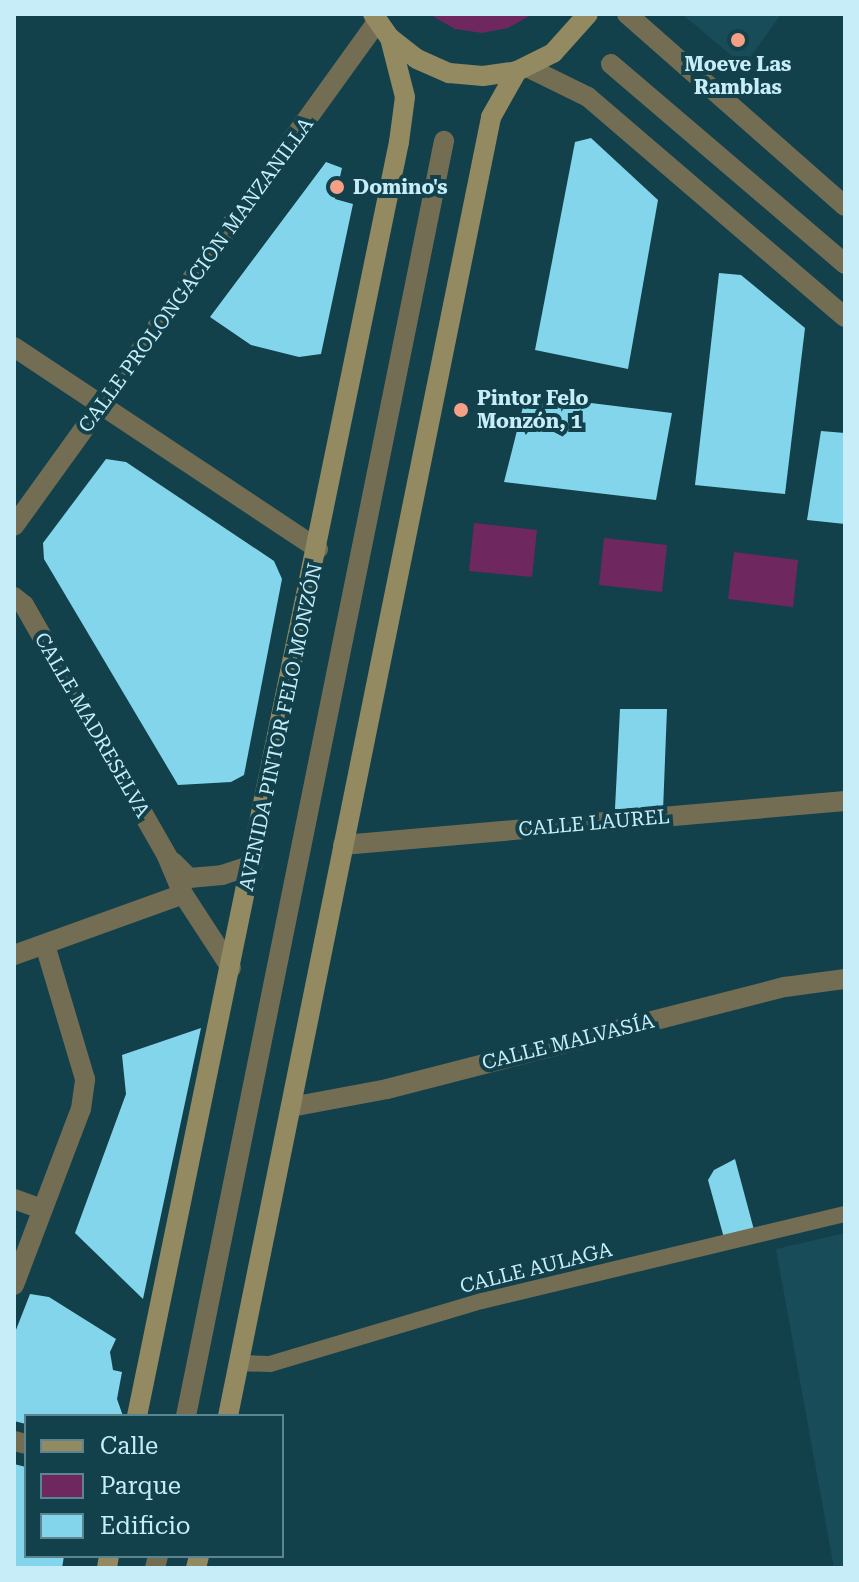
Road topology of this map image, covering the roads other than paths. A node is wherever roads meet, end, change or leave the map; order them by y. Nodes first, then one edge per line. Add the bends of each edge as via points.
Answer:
1 (588, 14) edge
2 (627, 14) edge
3 (380, 25) edge
4 (611, 64) dead end
5 (522, 69) junction
6 (444, 141) dead end
7 (845, 206) edge
8 (845, 264) edge
9 (845, 317) edge
10 (14, 347) edge
11 (101, 407) junction
12 (22, 498) edge
13 (14, 526) edge
14 (318, 549) junction
15 (14, 597) edge
16 (845, 801) edge
17 (343, 845) junction
18 (167, 856) junction
19 (252, 865) junction
20 (183, 894) junction
21 (45, 945) junction
22 (14, 955) edge
23 (231, 968) junction
24 (845, 979) edge
25 (291, 1107) junction
26 (14, 1199) edge
27 (42, 1209) junction
28 (845, 1214) edge
29 (14, 1285) edge
30 (238, 1363) junction
31 (137, 1414) edge
32 (186, 1414) edge
33 (228, 1414) edge

1 - 5 street via 553,53
2 - 7 street
3 - 5 street via 417,59 449,73 483,76
3 - 11 street, CALLE PROLONGACIÓN MANZANILLA
3 - 14 street, AVENIDA PINTOR FELO MONZÓN via 405,97
4 - 8 street
5 - 9 street via 588,97
5 - 17 street via 491,117
6 - 32 street, AVENIDA PINTOR FELO MONZÓN
10 - 11 street
11 - 12 street, CALLE PROLONGACIÓN MANZANILLA
11 - 14 street
12 - 13 street, CALLE PROLONGACIÓN MANZANILLA
14 - 19 street, AVENIDA PINTOR FELO MONZÓN
15 - 18 street, CALLE MADRESELVA via 24,605
16 - 17 street, CALLE LAUREL
17 - 25 street
18 - 19 street, CALLE MADRESELVA via 189,878
18 - 20 street, CALLE MADRESELVA
19 - 23 street, AVENIDA PINTOR FELO MONZÓN
20 - 21 street
20 - 23 street, CALLE MADRESELVA
21 - 22 street
21 - 27 street via 85,1079 81,1109
23 - 31 street, AVENIDA PINTOR FELO MONZÓN
24 - 25 street, CALLE MALVASÍA via 785,987 387,1089
25 - 30 street
26 - 27 street
27 - 29 street
28 - 30 lane, CALLE AULAGA via 482,1301 270,1364
30 - 33 street

